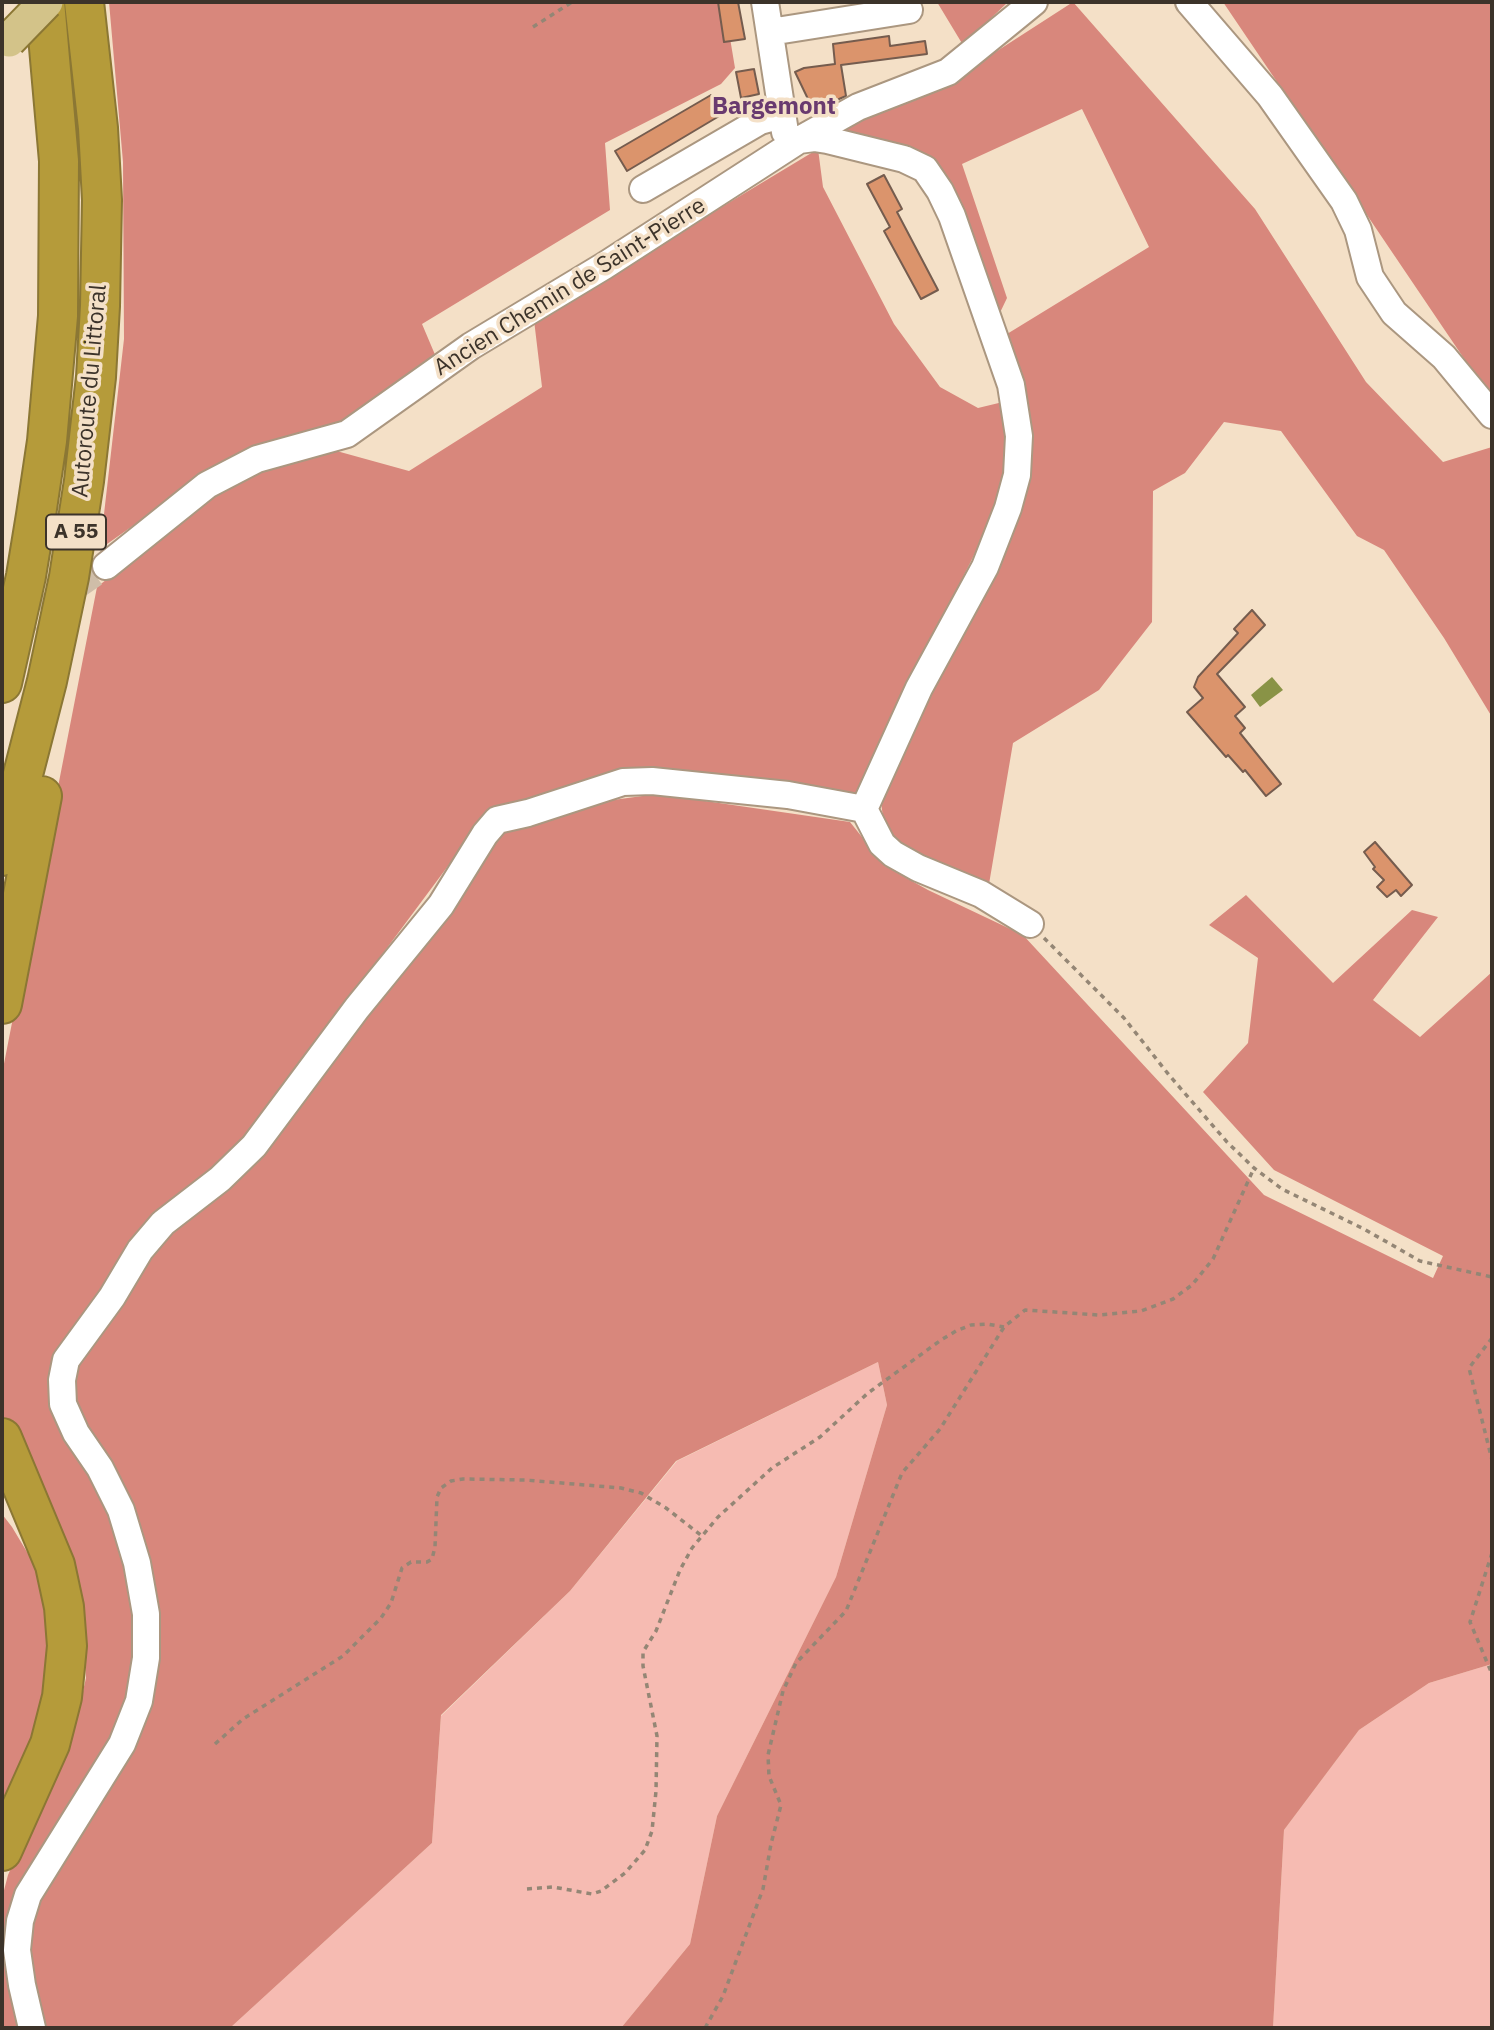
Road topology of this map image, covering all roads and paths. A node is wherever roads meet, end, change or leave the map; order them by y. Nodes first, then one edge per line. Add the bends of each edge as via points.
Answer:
1 (45, 2) edge
2 (84, 2) edge
3 (572, 2) edge
4 (765, 2) edge
5 (1034, 2) edge
6 (1189, 2) edge
7 (909, 10) dead end
8 (533, 27) dead end
9 (770, 32) junction
10 (9, 40) dead end
11 (782, 115) junction
12 (794, 144) junction
13 (643, 189) dead end
14 (1492, 415) edge
15 (84, 481) junction
16 (106, 566) tunnel mouth
17 (26, 576) junction
18 (2, 654) edge
19 (2, 683) edge
20 (864, 809) junction
21 (2, 856) edge
22 (1030, 924) joint
23 (2, 1004) edge
24 (1254, 1168) junction
25 (1492, 1277) edge
26 (1004, 1327) junction
27 (1492, 1338) edge
28 (2, 1438) edge
29 (1492, 1460) edge
30 (2, 1496) edge
31 (702, 1536) junction
32 (1492, 1553) edge
33 (1492, 1674) edge
34 (62, 1697) junction
35 (215, 1744) dead end
36 (2, 1851) edge
37 (527, 1889) dead end
38 (32, 2028) edge
39 (705, 2028) edge

1 - 10 main road, bridge
1 - 17 highway, Autoroute du Littoral / A 55 via 59,161 60,262 47,441
2 - 15 highway, Autoroute du Littoral / A 55 via 102,200 96,377
3 - 8 path
4 - 9 street
5 - 12 street, Ancien Chemin de Saint-Pierre via 948,72 858,107
6 - 14 street via 1270,96 1344,201 1358,230 1370,278 1394,313 1444,357
7 - 9 street
9 - 11 street
11 - 12 street
11 - 13 street via 760,121
12 - 16 street, Ancien Chemin de Saint-Pierre via 471,346 347,434 257,459 206,485
12 - 20 street via 814,138 827,140 904,159 925,169 952,216 998,342 1012,384 1019,436 1009,508 985,567 919,688
15 - 21 highway, Autoroute du Littoral / A 55 via 47,681
15 - 23 highway via 49,754
17 - 18 highway
17 - 19 highway, Autoroute du Littoral / A 55
20 - 22 street via 882,844 893,854 981,894
20 - 38 street via 788,795 652,781 623,782 497,820 441,905 357,1007 254,1146 163,1223 140,1250 66,1360 62,1380 63,1404 76,1433 121,1510 146,1614 146,1658 139,1701 122,1744 29,1895 20,1921 18,1950
22 - 24 path via 1124,1018
24 - 25 path via 1282,1189 1420,1261
24 - 26 path via 1206,1270 1173,1299 1141,1311 1099,1315 1025,1310
26 - 31 path via 971,1325 941,1340 868,1393 820,1437 772,1468
26 - 39 path via 940,1429 902,1473 846,1611 796,1663 783,1691 768,1755 769,1776 781,1805 763,1889 723,1996
27 - 29 path via 1469,1368
28 - 34 highway via 55,1565 66,1625
30 - 34 highway via 23,1522 50,1576 63,1636
31 - 35 path via 641,1493 621,1488 525,1480 451,1481 437,1497 432,1559 402,1568 381,1618 343,1656 243,1719
31 - 37 path via 680,1570 660,1623 643,1652 657,1736 652,1831 645,1850 625,1873 592,1894 553,1887
32 - 33 path via 1470,1622
34 - 36 highway via 50,1744

